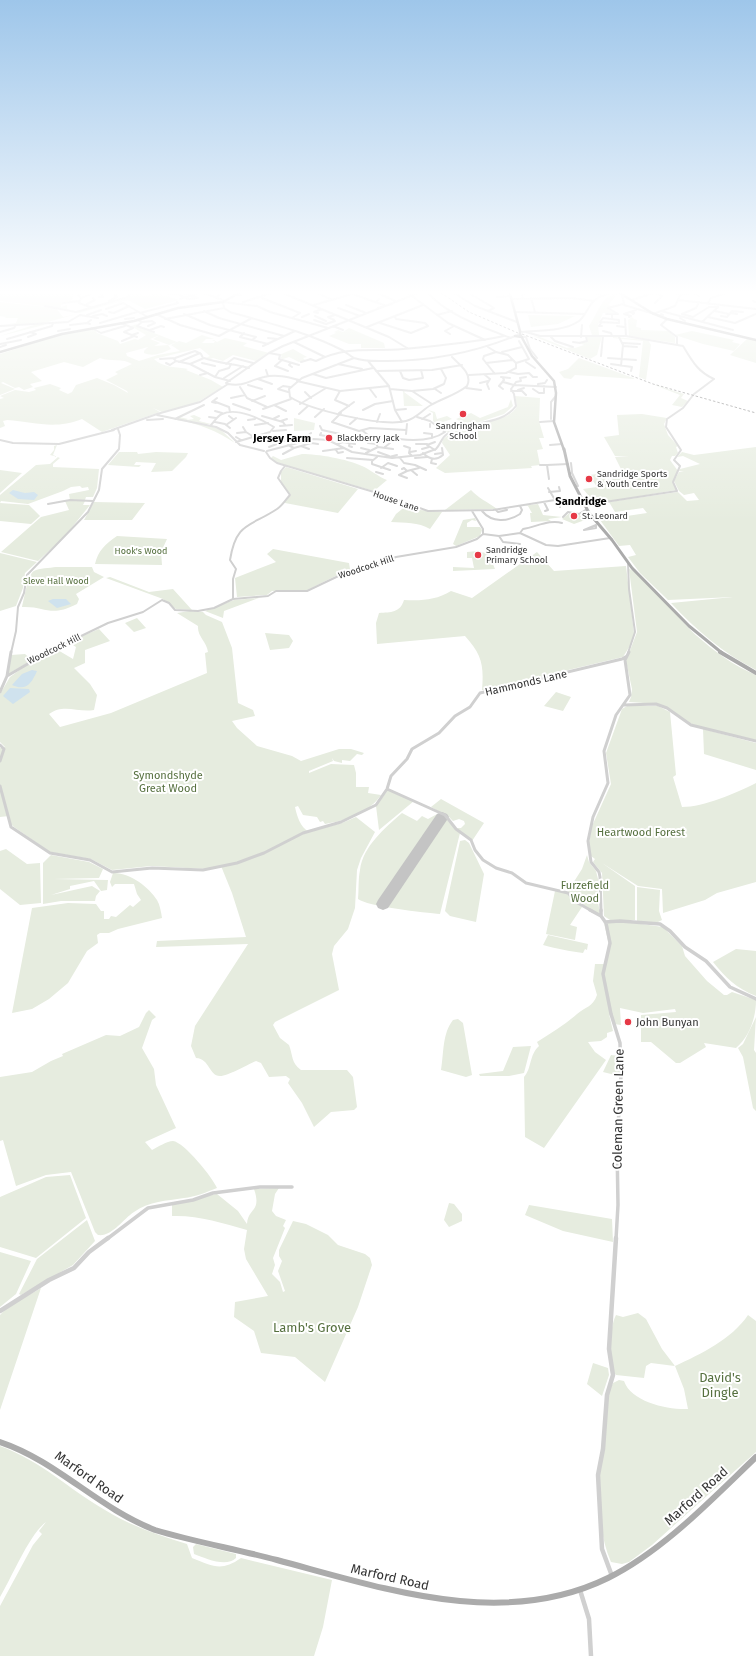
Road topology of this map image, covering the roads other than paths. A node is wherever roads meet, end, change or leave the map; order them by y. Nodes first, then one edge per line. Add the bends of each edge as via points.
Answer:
1 (197, 367) edge
2 (229, 367) edge
3 (241, 367) edge
4 (251, 367) edge
5 (279, 367) edge
6 (329, 367) edge
7 (352, 367) edge
8 (450, 367) edge
9 (464, 367) edge
10 (490, 367) edge
11 (516, 367) edge
12 (544, 367) edge
13 (632, 367) edge
14 (697, 367) edge
15 (249, 368) edge
16 (373, 368) joint
17 (441, 369) junction
18 (266, 370) dead end
19 (288, 370) dead end
20 (364, 370) junction
21 (421, 370) junction
22 (376, 371) junction
23 (400, 371) junction
24 (631, 371) dead end
25 (509, 372) junction
26 (208, 373) junction
27 (312, 374) junction
28 (342, 374) junction
29 (495, 374) junction
30 (200, 375) dead end
31 (469, 375) junction
32 (485, 375) junction
33 (215, 376) junction
34 (268, 376) junction
35 (526, 377) dead end
36 (536, 377) dead end
37 (224, 378) junction
38 (346, 378) dead end
39 (510, 378) dead end
40 (258, 379) junction
41 (298, 380) junction
42 (536, 380) dead end
43 (546, 380) dead end
44 (488, 381) junction
45 (502, 382) junction
46 (480, 383) dead end
47 (228, 384) junction
48 (248, 384) junction
49 (272, 384) dead end
50 (514, 385) junction
51 (538, 385) junction
52 (544, 386) junction
53 (240, 387) junction
54 (290, 387) junction
55 (556, 387) junction
56 (326, 388) junction
57 (389, 388) junction
58 (466, 388) junction
59 (524, 388) dead end
60 (223, 389) dead end
61 (262, 389) dead end
62 (370, 389) junction
63 (435, 389) junction
64 (489, 389) dead end
65 (503, 389) dead end
66 (533, 389) dead end
67 (481, 390) dead end
68 (518, 390) junction
69 (545, 390) junction
70 (549, 390) dead end
71 (340, 391) junction
72 (511, 391) junction
73 (288, 392) junction
74 (305, 392) dead end
75 (412, 392) junction
76 (441, 393) dead end
77 (245, 395) junction
78 (526, 395) dead end
79 (265, 396) dead end
80 (554, 396) junction
81 (376, 397) dead end
82 (217, 398) dead end
83 (231, 398) dead end
84 (311, 398) junction
85 (291, 399) junction
86 (208, 400) dead end
87 (330, 400) dead end
88 (335, 400) junction
89 (213, 401) junction
90 (252, 401) junction
91 (393, 401) junction
92 (354, 402) dead end
93 (223, 403) junction
94 (216, 404) dead end
95 (300, 404) junction
96 (432, 404) junction
97 (204, 405) dead end
98 (274, 405) junction
99 (220, 406) dead end
100 (239, 406) junction
101 (308, 406) junction
102 (348, 406) junction
103 (229, 407) junction
104 (267, 407) junction
105 (236, 408) dead end
106 (263, 409) dead end
107 (324, 409) junction
108 (363, 410) dead end
109 (395, 410) junction
110 (406, 410) dead end
111 (215, 411) dead end
112 (286, 411) dead end
113 (230, 412) junction
114 (244, 412) dead end
115 (222, 413) junction
116 (267, 413) dead end
117 (340, 413) junction
118 (299, 414) dead end
119 (380, 414) dead end
120 (430, 414) dead end
121 (158, 415) junction
122 (229, 416) dead end
123 (279, 416) dead end
124 (209, 417) dead end
125 (315, 417) dead end
126 (418, 417) junction
127 (165, 418) junction
128 (216, 418) junction
129 (267, 418) junction
130 (357, 418) junction
131 (175, 419) junction
132 (255, 419) junction
133 (273, 419) junction
134 (285, 419) dead end
135 (422, 419) junction
136 (147, 420) dead end
137 (248, 420) dead end
138 (552, 420) junction
139 (263, 421) junction
140 (281, 421) junction
141 (215, 422) junction
142 (377, 422) junction
143 (402, 422) junction
144 (540, 422) dead end
145 (222, 423) junction
146 (268, 423) junction
147 (430, 423) junction
148 (292, 424) dead end
149 (350, 424) dead end
150 (407, 424) dead end
151 (211, 425) junction
152 (226, 425) junction
153 (255, 425) dead end
154 (285, 425) junction
155 (219, 426) dead end
156 (280, 426) dead end
157 (320, 426) dead end
158 (243, 427) dead end
159 (430, 427) dead end
160 (117, 428) junction
161 (230, 428) dead end
162 (273, 430) junction
163 (286, 430) dead end
164 (406, 430) junction
165 (254, 431) dead end
166 (363, 431) junction
167 (438, 431) dead end
168 (246, 432) junction
169 (249, 432) junction
170 (444, 432) junction
171 (238, 433) dead end
172 (330, 433) junction
173 (424, 433) dead end
174 (311, 434) dead end
175 (320, 434) dead end
176 (406, 434) dead end
177 (449, 434) junction
178 (262, 435) junction
179 (326, 436) junction
180 (349, 436) dead end
181 (236, 437) dead end
182 (254, 437) junction
183 (247, 438) junction
184 (264, 438) junction
185 (269, 438) dead end
186 (304, 438) junction
187 (432, 438) junction
188 (324, 439) junction
189 (0, 440) edge
190 (241, 440) junction
191 (250, 440) dead end
192 (360, 440) dead end
193 (236, 442) junction
194 (350, 442) junction
195 (368, 442) dead end
196 (435, 442) dead end
197 (390, 443) dead end
198 (254, 444) dead end
199 (318, 444) dead end
200 (337, 444) junction
201 (416, 444) dead end
202 (427, 444) junction
203 (562, 444) junction
204 (288, 445) junction
205 (550, 445) dead end
206 (275, 446) junction
207 (301, 446) junction
208 (330, 446) dead end
209 (406, 446) dead end
210 (269, 447) dead end
211 (352, 447) dead end
212 (378, 447) junction
213 (385, 447) junction
214 (429, 447) junction
215 (294, 448) junction
216 (344, 448) junction
217 (361, 448) dead end
218 (442, 448) dead end
219 (278, 449) junction
220 (310, 449) dead end
221 (393, 449) dead end
222 (422, 449) dead end
223 (332, 450) junction
224 (336, 450) junction
225 (369, 450) junction
226 (435, 450) junction
227 (289, 451) junction
228 (323, 451) dead end
229 (416, 451) dead end
230 (266, 452) junction
231 (343, 452) dead end
232 (378, 452) dead end
233 (409, 452) junction
234 (293, 453) dead end
235 (366, 453) junction
236 (423, 453) junction
237 (442, 453) junction
238 (282, 454) dead end
239 (354, 454) dead end
240 (397, 454) dead end
241 (405, 454) dead end
242 (435, 454) dead end
243 (412, 456) junction
244 (376, 457) junction
245 (389, 457) junction
246 (427, 457) junction
247 (400, 458) junction
248 (415, 458) dead end
249 (359, 459) junction
250 (432, 459) junction
251 (373, 460) junction
252 (360, 462) dead end
253 (436, 464) dead end
254 (374, 465) junction
255 (540, 465) dead end
256 (547, 465) junction
257 (569, 465) junction
258 (285, 466) junction
259 (397, 466) dead end
260 (370, 468) dead end
261 (381, 468) junction
262 (419, 468) junction
263 (402, 469) dead end
264 (411, 470) junction
265 (426, 470) dead end
266 (406, 471) junction
267 (376, 472) dead end
268 (417, 475) dead end
269 (400, 476) junction
270 (395, 478) dead end
271 (407, 478) dead end
272 (549, 479) dead end
273 (559, 487) dead end
274 (548, 488) dead end
275 (550, 492) junction
276 (555, 500) junction
277 (568, 500) junction
278 (582, 500) junction
279 (93, 501) junction
280 (544, 502) junction
281 (48, 504) dead end
282 (569, 504) junction
283 (585, 505) junction
284 (590, 505) junction
285 (520, 506) junction
286 (560, 507) dead end
287 (570, 508) dead end
288 (587, 509) junction
289 (472, 511) junction
290 (482, 511) junction
291 (545, 511) dead end
292 (583, 512) junction
293 (589, 513) junction
294 (563, 516) dead end
295 (594, 518) junction
296 (508, 520) junction
297 (563, 523) dead end
298 (511, 524) dead end
299 (596, 525) junction
300 (520, 533) junction
301 (483, 534) junction
302 (499, 536) junction
303 (610, 538) junction
304 (520, 544) dead end
305 (628, 563) junction
306 (234, 599) junction
307 (623, 660) junction
308 (756, 673) edge
309 (7, 676) junction
310 (0, 692) edge
311 (627, 703) junction
312 (756, 741) edge
313 (0, 745) edge
314 (0, 761) edge
315 (0, 786) edge
316 (387, 789) junction
317 (601, 916) junction
318 (605, 922) junction
319 (756, 999) edge
320 (292, 1187) dead end
321 (0, 1311) edge
322 (0, 1442) edge
323 (756, 1457) edge
324 (612, 1577) junction
325 (580, 1590) junction
326 (591, 1656) edge

1 - 26 street
2 - 33 street via 219,371
3 - 37 street
4 - 47 street
5 - 19 street
6 - 27 street
7 - 20 street
8 - 17 street
9 - 31 street
10 - 29 street
11 - 25 street
12 - 55 main road
13 - 24 street
14 - 284 street via 714,380 694,394 683,408 667,419 666,423 668,433 681,450 674,460 680,466 673,482 677,491
15 - 47 street
16 - 20 street
16 - 22 street
17 - 21 street
17 - 63 street via 446,381
18 - 34 street
20 - 28 street
21 - 23 street
21 - 23 street via 423,378 409,380 403,378
22 - 23 street
22 - 57 street
25 - 29 street
25 - 36 street via 530,373
26 - 30 street
26 - 33 street
27 - 28 street via 326,378
27 - 41 street
28 - 38 street
29 - 32 street
31 - 32 street
31 - 58 street
32 - 44 street via 490,379
33 - 37 street
34 - 40 street
34 - 41 street
35 - 50 street via 520,378 521,381
37 - 47 street
39 - 45 street via 502,378
40 - 48 street
40 - 49 street
41 - 54 street
41 - 56 street
42 - 51 street
43 - 51 street via 545,383
44 - 46 street
44 - 64 street
45 - 50 street
45 - 65 street via 499,386
47 - 53 street
47 - 60 street
47 - 121 street via 202,401
48 - 53 street
48 - 61 street
50 - 51 street
50 - 72 street
51 - 52 street
52 - 55 street
52 - 69 street
53 - 77 street
54 - 73 street
54 - 73 street via 283,386 278,389
55 - 80 main road
56 - 71 street
56 - 84 street
57 - 62 street
57 - 75 street
57 - 91 street
58 - 67 street
58 - 96 street via 459,394
59 - 68 street
62 - 71 street
62 - 81 street
63 - 75 street
63 - 76 street
66 - 69 street via 537,390 537,393 544,393
68 - 72 street
68 - 78 street
69 - 70 street
71 - 88 street
72 - 177 street via 516,404 510,413
73 - 85 street
74 - 84 street
75 - 96 street
77 - 83 street
77 - 90 street
79 - 90 street
80 - 138 main road
80 - 138 street via 551,402
82 - 89 street
84 - 95 street
85 - 95 street
85 - 98 street
86 - 89 street
87 - 88 street
88 - 102 street
89 - 93 street
89 - 94 street
90 - 104 street
91 - 108 street via 378,403
91 - 109 street
92 - 102 street
93 - 99 street
93 - 103 street
95 - 101 street
96 - 126 street
97 - 131 street
98 - 104 street
98 - 112 street
100 - 103 street via 234,404
100 - 105 street
100 - 114 street via 249,410
101 - 107 street
101 - 118 street
102 - 117 street
103 - 113 street
104 - 106 street
107 - 117 street
107 - 125 street
109 - 110 street
109 - 143 street
111 - 115 street
113 - 115 street
113 - 132 street
115 - 128 street
116 - 129 street via 262,416
117 - 130 street
117 - 166 street via 332,422
119 - 142 street
120 - 135 street
121 - 127 street, House Lane
121 - 160 street
122 - 152 street via 234,419
123 - 133 street
124 - 128 street
126 - 135 street
126 - 143 street
127 - 131 street, House Lane
127 - 136 street
128 - 141 street
129 - 133 street
129 - 139 street
130 - 142 street
130 - 149 street
131 - 151 street, House Lane
132 - 137 street
132 - 139 street
133 - 140 street
134 - 140 street
135 - 147 street
138 - 144 street
138 - 203 main road
139 - 146 street
140 - 154 street
141 - 145 street
141 - 151 street
142 - 143 street
145 - 152 street
145 - 155 street
146 - 153 street via 264,427
146 - 162 street via 274,427
147 - 159 street
147 - 170 street
148 - 154 street
150 - 164 street
151 - 193 street, House Lane via 224,431
152 - 161 street
154 - 156 street
157 - 172 street via 321,430
158 - 168 street
160 - 189 street via 62,443 13,443
160 - 279 street via 120,435 119,449 102,469 99,490
162 - 163 street via 278,433
162 - 178 street
164 - 166 street via 367,427
164 - 176 street
165 - 169 street
166 - 187 street via 371,435
167 - 170 street
168 - 169 street
168 - 171 street
169 - 182 street
170 - 177 street
170 - 187 street via 442,436
172 - 179 street
172 - 180 street
173 - 187 street via 432,434
174 - 186 street
175 - 179 street
177 - 226 street
178 - 182 street
178 - 184 street
179 - 188 street
181 - 190 street
182 - 183 street
183 - 190 street
183 - 191 street
184 - 185 street
184 - 198 street
186 - 188 street
186 - 204 street
186 - 206 street via 292,438
188 - 200 street
190 - 193 street
192 - 194 street
193 - 230 street, House Lane
194 - 200 street
194 - 211 street via 349,445
195 - 212 street
196 - 202 street
197 - 213 street
199 - 207 street
200 - 216 street
201 - 202 street
202 - 214 street
203 - 205 street
203 - 257 main road
204 - 215 street
204 - 219 street
206 - 210 street
206 - 219 street
207 - 215 street
207 - 220 street
208 - 223 street
209 - 233 street via 410,449
212 - 213 street
212 - 225 street
213 - 221 street
214 - 222 street
214 - 226 street
215 - 227 street
216 - 224 street
216 - 235 street
217 - 225 street
218 - 237 street
219 - 230 street
223 - 224 street
223 - 228 street
224 - 231 street via 338,453
225 - 235 street
226 - 236 street
227 - 234 street
227 - 238 street
229 - 233 street
230 - 258 street, House Lane via 271,460
232 - 245 street
233 - 241 street
233 - 243 street
235 - 244 street
236 - 243 street
236 - 246 street
237 - 242 street
237 - 250 street via 440,458
239 - 249 street via 348,458
240 - 245 street
243 - 247 street
244 - 245 street
244 - 251 street
245 - 247 street
246 - 248 street
246 - 250 street
247 - 262 street via 404,463
249 - 251 street
249 - 252 street
250 - 253 street via 431,463
251 - 254 street
254 - 260 street
254 - 261 street
255 - 256 street
256 - 257 street
256 - 272 street
257 - 278 main road
258 - 289 street, House Lane via 388,496 424,510
258 - 306 street via 279,472 279,484 290,495 279,508 245,525 233,544 230,560 236,569 233,579
259 - 261 street via 388,463
261 - 267 street via 389,470 383,474
262 - 264 street
262 - 265 street
263 - 266 street
264 - 266 street
264 - 268 street
266 - 269 street
269 - 270 street
269 - 271 street
273 - 275 street via 560,491
274 - 275 street
275 - 276 street
276 - 277 street
276 - 280 street
277 - 278 street
277 - 282 street
278 - 283 main road
279 - 281 street via 70,500
279 - 309 street via 80,522 27,575 24,594 18,607
280 - 285 street
280 - 291 street via 548,510
282 - 286 street via 559,505
282 - 287 street
283 - 284 street
283 - 288 main road
284 - 288 street
285 - 290 street, House Lane via 506,508 503,512
285 - 296 street via 520,514
288 - 292 street
288 - 293 main road
289 - 290 street, House Lane
289 - 301 street via 483,529
290 - 296 street via 491,518
292 - 293 street
292 - 294 street via 580,514 569,511
293 - 295 main road
295 - 299 street via 592,519
295 - 303 main road
296 - 298 street
297 - 300 street via 544,523
299 - 299 street via 593,527 584,530 596,528
300 - 302 street
300 - 303 street via 546,545 558,546
301 - 302 street
301 - 306 street, Woodcock Hill via 476,540 457,547 396,557 367,568 351,570 309,590 276,591 268,596
302 - 304 street via 503,542
303 - 305 main road
305 - 307 street via 635,632 633,642
305 - 308 main road via 696,633 720,652
306 - 309 street, Woodcock Hill via 214,608 196,612 175,610 162,600 143,612 108,623 70,640
307 - 311 street via 630,688
307 - 316 street, Hammonds Lane via 480,693 470,707 455,716 439,733 414,747 391,776
309 - 310 street
311 - 312 street via 656,704 667,708 691,725
311 - 317 street via 616,715 604,750 608,783 592,817 588,841 591,862 600,877
313 - 314 street via 4,749
315 - 316 street, Hammonds Lane via 12,827 50,853 90,860 112,872 152,868 203,870 237,863 264,853 302,833 362,814 378,803
316 - 317 street via 445,815 456,829 471,840 483,860 496,868 512,873 526,883 568,893 576,902
317 - 318 street, Coleman Green Lane
318 - 319 street via 665,926 685,947 706,961 730,987
318 - 324 street, Coleman Green Lane via 610,943 603,974 620,1043 621,1075 617,1146 618,1205 609,1349 613,1375 607,1396 603,1449 598,1475 602,1549
320 - 321 street via 260,1187 213,1193 193,1200 148,1208 89,1252 74,1268 49,1280
322 - 325 main road, Marford Road via 19,1448 48,1463 120,1514 143,1525 191,1540 440,1601 483,1603 539,1600
323 - 324 main road, Marford Road via 651,1552
324 - 325 main road, Marford Road
325 - 326 street via 588,1619

